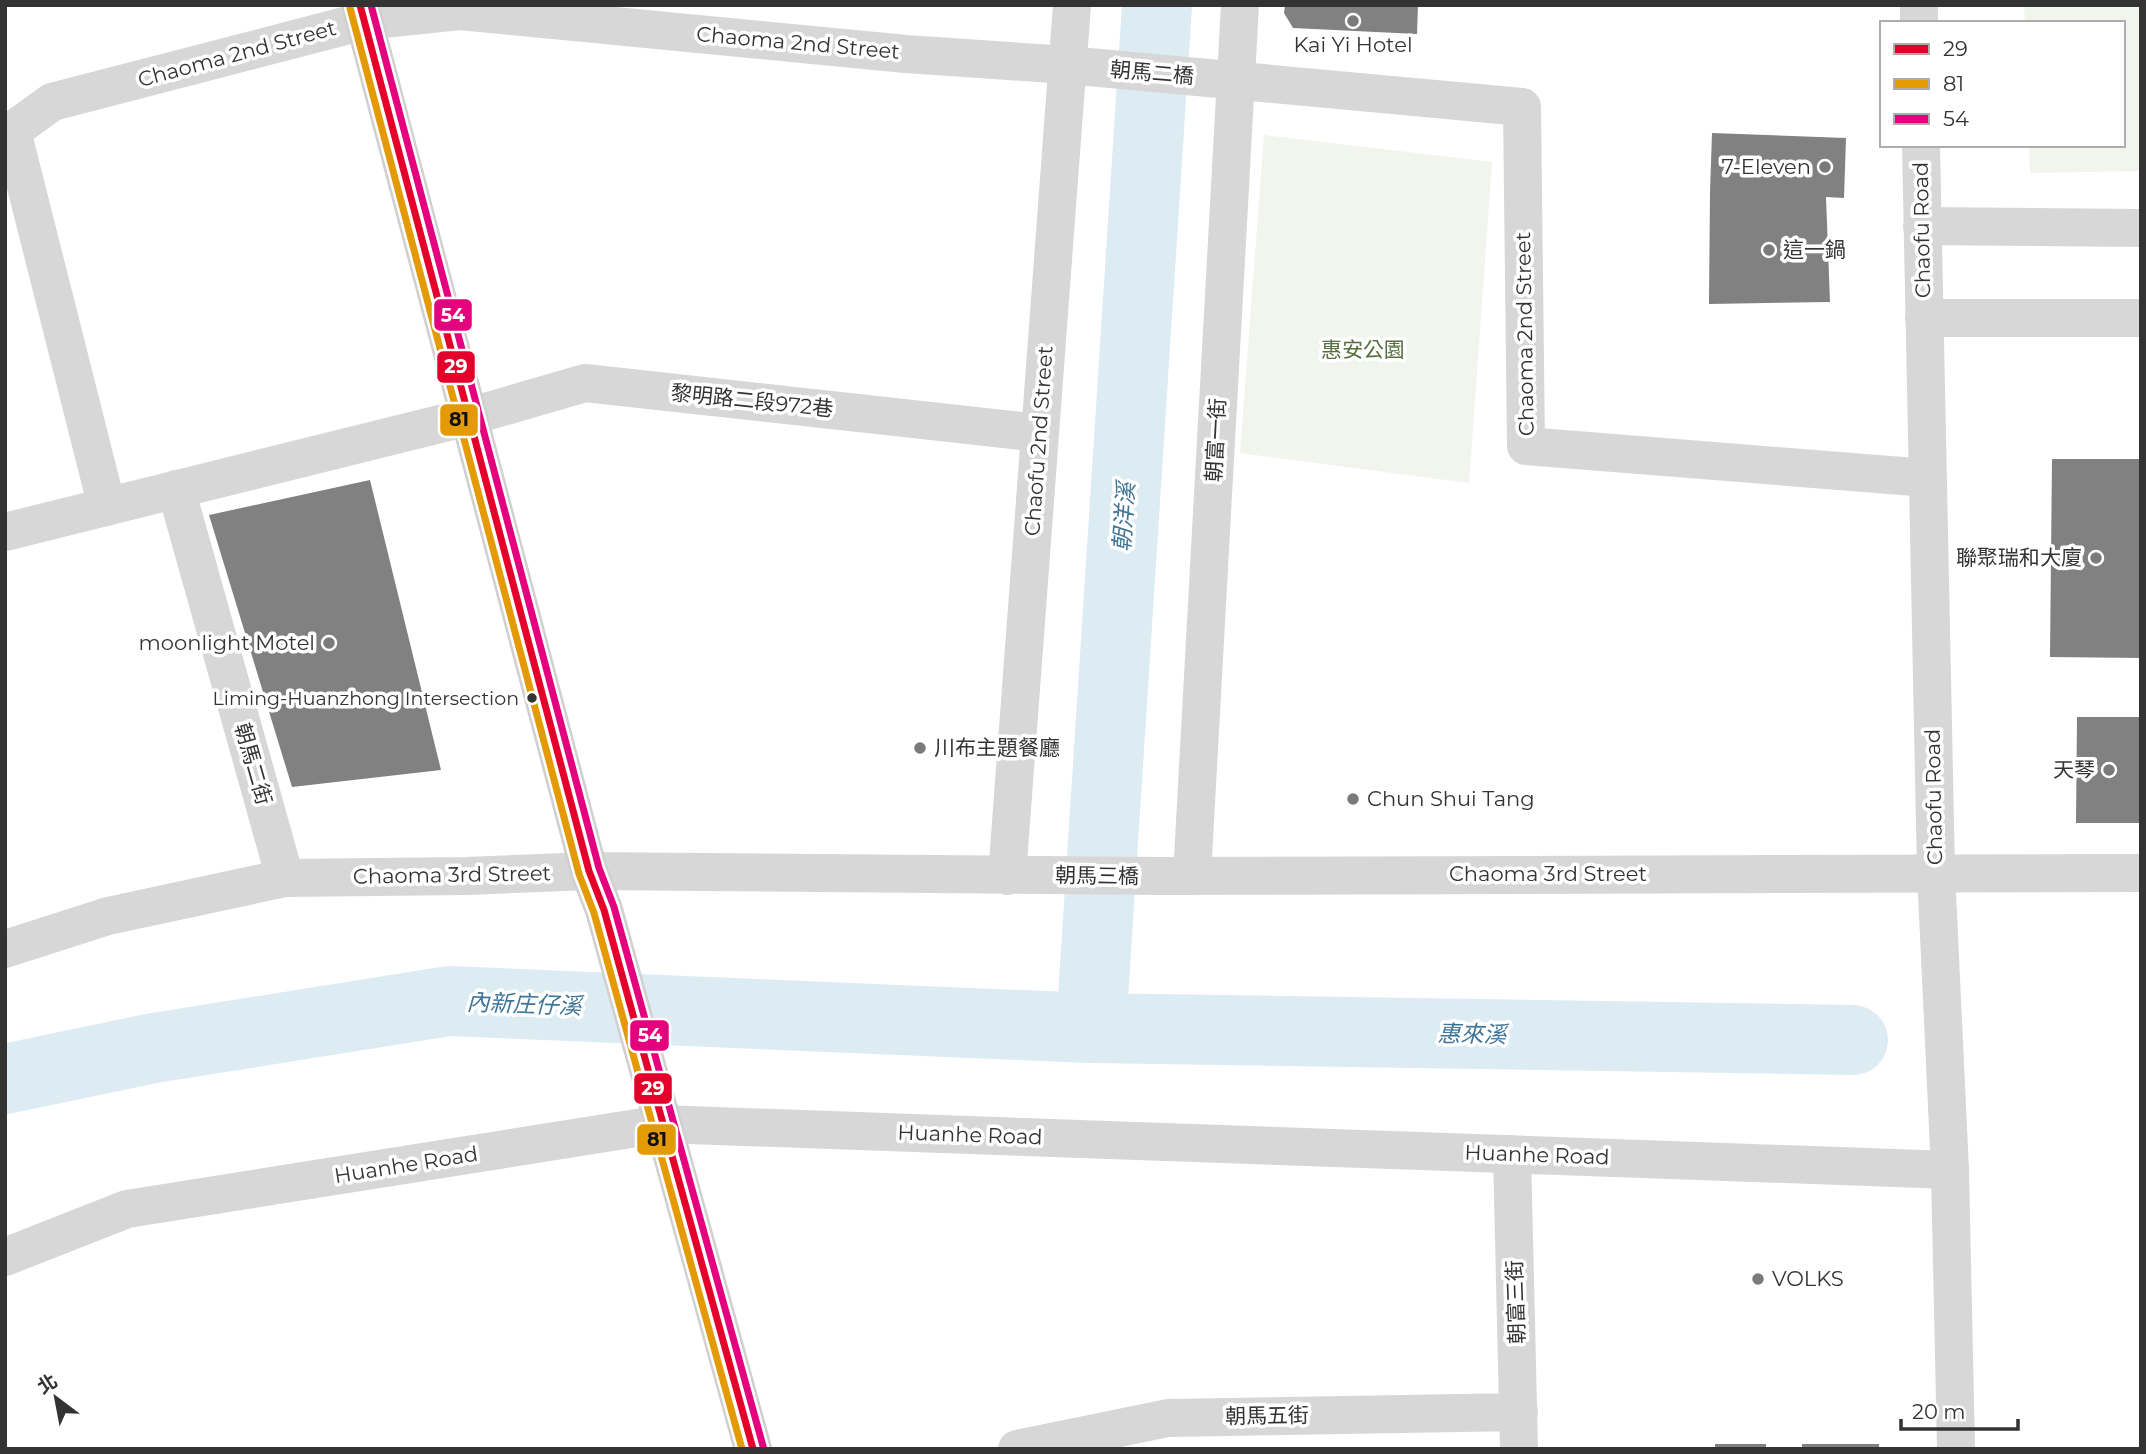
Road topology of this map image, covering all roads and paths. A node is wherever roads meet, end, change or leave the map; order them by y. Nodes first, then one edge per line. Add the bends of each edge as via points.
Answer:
1 (1072, 5) edge
2 (1240, 5) edge
3 (362, 13) edge
4 (1067, 65) junction
5 (1236, 81) junction
6 (1921, 147) edge
7 (1923, 226) junction
8 (2141, 228) edge
9 (1924, 318) junction
10 (2141, 318) edge
11 (468, 417) junction
12 (1040, 433) junction
13 (1927, 478) junction
14 (176, 489) junction
15 (107, 507) junction
16 (5, 532) edge
17 (589, 870) junction
18 (1936, 872) junction
19 (2141, 873) edge
20 (1021, 875) junction
21 (1176, 876) junction
22 (285, 878) junction
23 (5, 949) edge
24 (659, 1111) junction
25 (1512, 1154) junction
26 (1950, 1170) junction
27 (5, 1257) edge
28 (1519, 1431) edge
29 (753, 1449) edge
30 (1017, 1449) edge
31 (1956, 1449) edge

1 - 4 street, Chaofu 2nd Street
2 - 5 street, 朝富一街
3 - 4 street, Chaoma 2nd Street via 460,11
3 - 11 main road
3 - 15 street, Chaoma 2nd Street via 52,102 12,131
4 - 5 street, 朝馬二橋
4 - 12 street, Chaofu 2nd Street
5 - 13 street, Chaoma 2nd Street via 1522,107 1526,446
5 - 21 street, 朝富一街
6 - 7 street, Chaofu Road
7 - 8 street
7 - 9 street, Chaofu Road
9 - 10 street
9 - 13 street, Chaofu Road
11 - 12 street, 黎明路二段972巷 via 585,383
11 - 14 street
11 - 17 main road
12 - 20 street, Chaofu 2nd Street
13 - 18 street, Chaofu Road
14 - 15 street
14 - 22 street, 朝馬二街
15 - 16 street
17 - 20 street, Chaoma 3rd Street
17 - 22 street, Chaoma 3rd Street
17 - 24 main road
18 - 19 street, Chaoma 3rd Street
18 - 21 street, Chaoma 3rd Street
18 - 26 street, Chaofu Road
20 - 21 street, 朝馬三橋
22 - 23 street, Chaoma 3rd Street via 108,916
24 - 25 street, Huanhe Road
24 - 27 street, Huanhe Road via 127,1209
24 - 29 main road
25 - 26 street, Huanhe Road
25 - 28 street, 朝富三街
26 - 31 street, Chaofu Road
28 - 30 street, 朝馬五街 via 1168,1418

